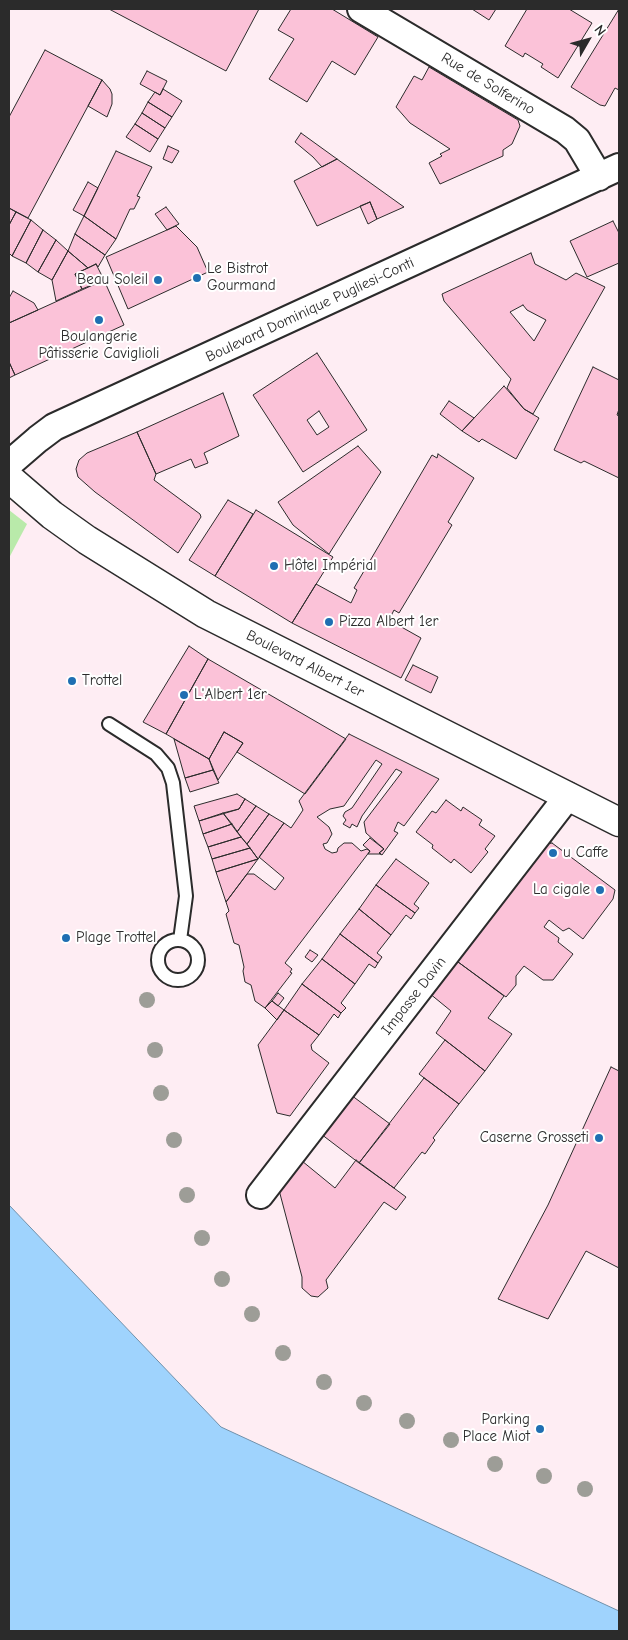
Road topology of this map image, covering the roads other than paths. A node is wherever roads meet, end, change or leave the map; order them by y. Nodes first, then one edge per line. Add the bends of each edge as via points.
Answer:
1 (361, 9) edge
2 (609, 172) edge
3 (9, 464) edge
4 (9, 478) edge
5 (109, 724) dead end
6 (568, 796) junction
7 (619, 822) edge
8 (180, 940) dead end
9 (260, 1195) dead end

1 - 2 street, Rue de Solferino via 565,130
2 - 3 street, Boulevard Dominique Pugliesi-Conti via 54,428
4 - 6 main road, Boulevard Albert 1er via 87,540 206,614
5 - 8 lane via 156,754 168,768 173,783 186,896
6 - 7 main road, Boulevard Albert 1er
6 - 9 street, Impasse Davin

